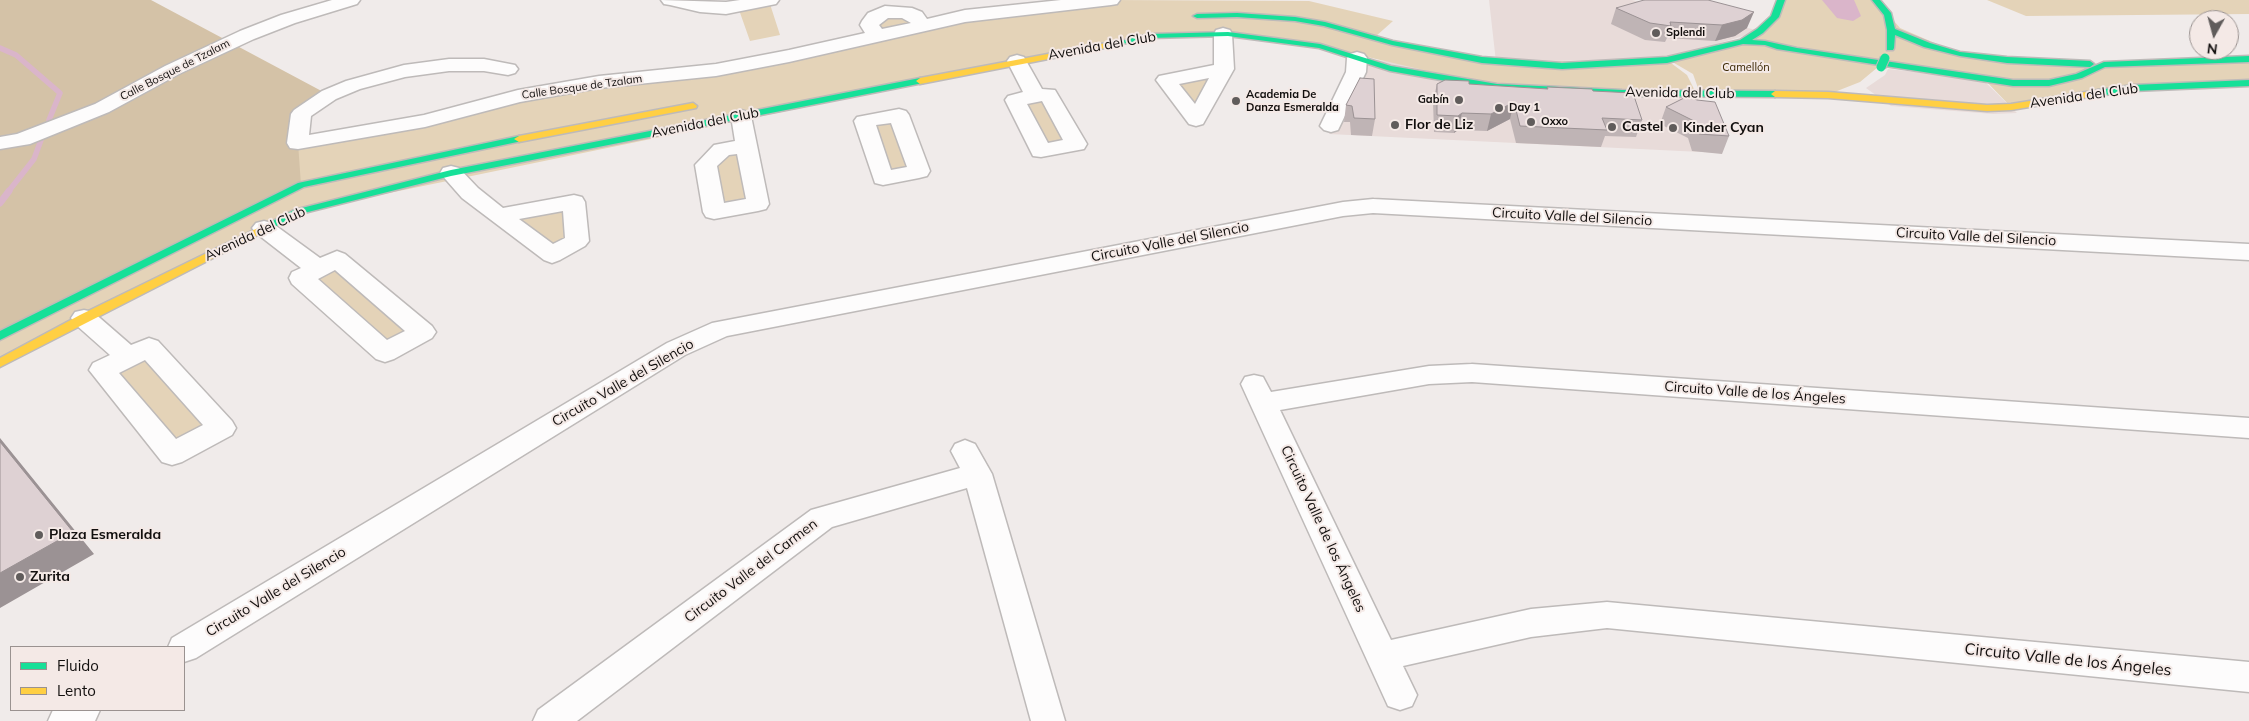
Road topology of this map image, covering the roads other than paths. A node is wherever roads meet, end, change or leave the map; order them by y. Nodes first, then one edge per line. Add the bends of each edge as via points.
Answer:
1 (351, 0) edge
2 (670, 0) edge
3 (770, 0) edge
4 (1111, 0) edge
5 (1782, 0) edge
6 (1876, 0) edge
7 (886, 6) edge
8 (1184, 18) dead end
9 (1138, 23) dead end
10 (922, 25) junction
11 (1891, 30) junction
12 (1223, 34) junction
13 (876, 35) junction
14 (1150, 36) junction
15 (1743, 42) junction
16 (1357, 58) junction
17 (2249, 59) edge
18 (1667, 60) junction
19 (1017, 61) junction
20 (2104, 65) junction
21 (1880, 66) dead end
22 (508, 69) dead end
23 (1224, 69) dead end
24 (1685, 70) dead end
25 (2249, 83) edge
26 (868, 91) junction
27 (1035, 96) dead end
28 (1828, 96) junction
29 (1885, 100) junction
30 (702, 105) dead end
31 (741, 116) junction
32 (881, 118) dead end
33 (1331, 126) dead end
34 (0, 143) edge
35 (746, 146) dead end
36 (451, 173) junction
37 (499, 216) dead end
38 (264, 228) junction
39 (2249, 252) edge
40 (319, 269) junction
41 (84, 318) junction
42 (0, 336) edge
43 (128, 358) dead end
44 (0, 363) edge
45 (2249, 428) edge
46 (185, 647) edge
47 (1382, 656) junction
48 (2249, 677) edge
49 (1400, 695) dead end
50 (81, 711) edge
51 (65, 721) edge
52 (550, 721) edge
53 (1048, 721) edge

1 - 34 street, Calle Bosque de Tzalam via 247,34 102,108
2 - 3 street via 721,8
4 - 10 street, Calle Bosque de Tzalam via 984,14
5 - 15 street via 1775,16 1756,38
6 - 11 street via 1888,15
7 - 10 street via 915,16
7 - 13 street via 869,25
8 - 18 street, Avenida del Club via 1237,15 1295,19 1392,43 1496,62 1562,66
9 - 14 street
10 - 13 street, Calle Bosque de Tzalam
11 - 20 street via 1960,54
11 - 21 street via 1892,45
12 - 14 street, Avenida del Club
12 - 16 street, Avenida del Club via 1320,46
12 - 23 street
13 - 22 street, Calle Bosque de Tzalam via 716,70 599,82 518,96 425,121 298,143 301,114 329,95 353,85 404,70 449,65
14 - 19 street, Avenida del Club
15 - 18 street, Avenida del Club
15 - 20 street, Avenida del Club via 2013,83 2049,83 2079,76
16 - 28 street, Avenida del Club via 1390,68 1497,86 1622,93 1696,88
16 - 33 street via 1356,72
17 - 20 street, Avenida del Club
18 - 24 street
19 - 26 street, Avenida del Club
19 - 27 street
25 - 29 street, Avenida del Club via 2133,88 2011,107
26 - 31 street, Avenida del Club via 805,99
26 - 32 street
28 - 29 street, Avenida del Club
28 - 29 street via 1853,89
30 - 42 street, Avenida del Club via 517,138 301,185
31 - 35 street
31 - 36 street, Avenida del Club
36 - 37 street
36 - 38 street, Avenida del Club via 297,212
38 - 40 street
38 - 41 street, Avenida del Club
39 - 46 street, Circuito Valle del Silencio via 1372,206 1343,209 721,329 676,348
40 - 40 street via 301,278 386,353 423,332 337,259
41 - 43 street
41 - 44 street, Avenida del Club
45 - 47 street, Circuito Valle de los Ángeles via 1472,373 1259,394
47 - 48 street, Circuito Valle de los Ángeles via 1531,623 1607,615
47 - 49 street, Circuito Valle de los Ángeles
50 - 51 street
52 - 53 street, Circuito Valle del Carmen via 822,518 972,462

